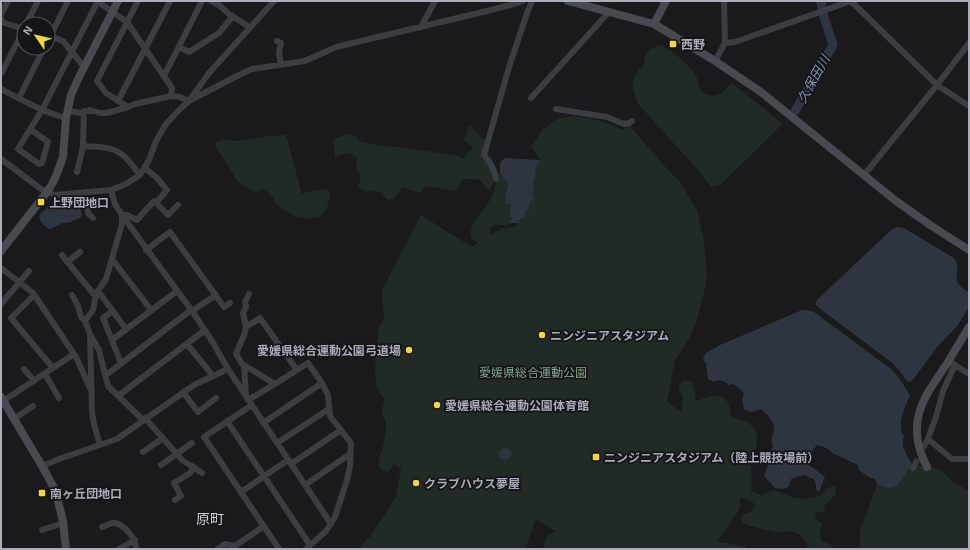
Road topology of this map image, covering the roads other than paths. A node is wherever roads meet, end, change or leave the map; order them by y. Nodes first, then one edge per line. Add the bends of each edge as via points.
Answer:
1 (8, 1) edge
2 (38, 1) edge
3 (68, 1) edge
4 (97, 1) edge
5 (118, 1) edge
6 (138, 1) edge
7 (170, 1) edge
8 (202, 1) edge
9 (211, 1) edge
10 (274, 1) edge
11 (435, 1) edge
12 (522, 1) edge
13 (532, 1) edge
14 (568, 1) edge
15 (665, 1) edge
16 (724, 1) edge
17 (851, 1) edge
18 (113, 11) junction
19 (609, 12) junction
20 (1, 15) edge
21 (30, 16) edge
22 (233, 16) junction
23 (1, 19) edge
24 (127, 22) junction
25 (652, 23) junction
26 (56, 24) edge
27 (16, 27) edge
28 (249, 27) junction
29 (421, 27) junction
30 (56, 38) edge
31 (281, 43) dead end
32 (725, 43) junction
33 (969, 43) edge
34 (16, 45) edge
35 (179, 46) junction
36 (146, 48) junction
37 (72, 52) junction
38 (40, 56) edge
39 (715, 61) junction
40 (281, 65) junction
41 (84, 67) junction
42 (1, 74) edge
43 (164, 76) junction
44 (937, 85) junction
45 (1, 89) edge
46 (171, 96) junction
47 (19, 98) junction
48 (532, 98) dead end
49 (118, 101) junction
50 (189, 101) junction
51 (969, 106) edge
52 (128, 107) junction
53 (556, 109) dead end
54 (42, 110) junction
55 (84, 111) junction
56 (67, 114) junction
57 (632, 121) dead end
58 (30, 130) junction
59 (83, 146) junction
60 (1, 159) edge
61 (145, 168) junction
62 (77, 172) dead end
63 (140, 175) junction
64 (864, 175) junction
65 (496, 179) dead end
66 (111, 190) junction
67 (47, 192) junction
68 (76, 193) junction
69 (156, 203) junction
70 (178, 205) dead end
71 (122, 215) junction
72 (93, 218) dead end
73 (146, 250) junction
74 (969, 250) edge
75 (1, 251) edge
76 (80, 252) dead end
77 (62, 255) dead end
78 (112, 259) junction
79 (67, 262) junction
80 (1, 268) edge
81 (29, 271) dead end
82 (19, 283) junction
83 (177, 291) junction
84 (97, 294) junction
85 (249, 294) dead end
86 (34, 295) junction
87 (72, 295) dead end
88 (216, 295) junction
89 (230, 303) dead end
90 (1, 304) edge
91 (151, 310) junction
92 (113, 311) junction
93 (192, 311) junction
94 (85, 321) junction
95 (246, 327) junction
96 (969, 328) edge
97 (126, 330) junction
98 (205, 330) junction
99 (90, 334) junction
100 (112, 340) junction
101 (187, 344) junction
102 (74, 354) junction
103 (121, 363) junction
104 (952, 363) junction
105 (244, 365) junction
106 (53, 368) junction
107 (24, 369) dead end
108 (228, 369) junction
109 (297, 370) junction
110 (45, 374) junction
111 (969, 374) edge
112 (106, 375) junction
113 (213, 376) junction
114 (34, 381) junction
115 (322, 383) junction
116 (275, 384) junction
117 (92, 391) junction
118 (183, 392) junction
119 (118, 396) junction
120 (58, 398) dead end
121 (216, 398) dead end
122 (2, 399) edge
123 (249, 400) junction
124 (33, 406) dead end
125 (329, 409) junction
126 (14, 419) junction
127 (144, 419) junction
128 (227, 421) junction
129 (264, 423) junction
130 (341, 430) junction
131 (163, 438) junction
132 (192, 443) dead end
133 (277, 443) junction
134 (100, 445) junction
135 (143, 452) dead end
136 (350, 454) junction
137 (176, 455) junction
138 (969, 459) edge
139 (290, 462) junction
140 (162, 465) dead end
141 (42, 466) junction
142 (927, 467) dead end
143 (194, 468) junction
144 (202, 473) dead end
145 (264, 476) junction
146 (305, 485) junction
147 (241, 492) junction
148 (176, 500) dead end
149 (63, 523) junction
150 (331, 524) junction
151 (264, 526) junction
152 (102, 527) dead end
153 (42, 530) dead end
154 (134, 540) junction
155 (240, 543) junction
156 (308, 547) edge
157 (66, 549) edge
158 (119, 549) edge
159 (136, 549) edge
160 (218, 549) edge
161 (244, 549) edge
162 (279, 549) edge

1 - 20 street
2 - 21 street
3 - 26 street
4 - 18 street
4 - 37 street
5 - 18 street
6 - 24 street
7 - 36 street
8 - 35 street
9 - 22 street
10 - 28 street
11 - 29 street
12 - 29 street
13 - 65 street via 509,67 484,155 490,162
14 - 19 street
15 - 25 street
16 - 32 street
17 - 32 street via 735,42
17 - 44 street
18 - 24 street
18 - 41 street
19 - 25 street
19 - 48 street
22 - 28 street
22 - 35 street via 219,33 189,52
23 - 27 street via 4,23
24 - 36 street
24 - 49 street via 97,81 106,93
25 - 39 street
28 - 50 street via 209,73
29 - 40 street via 336,48 304,61
30 - 37 street via 63,41
31 - 40 street
32 - 39 street
33 - 44 street
34 - 42 street
35 - 43 street
36 - 43 street
36 - 49 street
37 - 41 street
37 - 54 street
38 - 47 street
39 - 64 street via 761,92
40 - 50 street via 252,69
41 - 56 street via 71,95
43 - 46 street via 172,88
44 - 51 street
44 - 64 street
45 - 47 street
46 - 50 street
46 - 52 street
47 - 54 street
49 - 52 street
50 - 61 street via 166,124
52 - 55 street via 100,114 90,110
53 - 57 street via 606,117 624,124
54 - 56 street via 54,115
54 - 58 street
55 - 56 street
55 - 59 street
56 - 67 street via 63,157
58 - 58 street via 48,142 42,163 39,164 18,149
59 - 62 street
59 - 63 street via 120,153
60 - 67 street
61 - 63 street
61 - 69 street via 167,190
63 - 66 street
64 - 74 street via 896,201
66 - 68 street
66 - 71 street
67 - 68 street via 55,195
67 - 75 street
68 - 72 street
69 - 70 street via 168,215
69 - 71 street via 154,201 138,220
71 - 73 street
71 - 78 street
73 - 83 street
73 - 88 street via 170,232
76 - 79 street
77 - 79 street
78 - 84 street via 106,280
78 - 91 street
79 - 84 street
80 - 82 street
81 - 82 street
82 - 86 street
82 - 90 street
83 - 91 street
83 - 93 street
84 - 92 street
84 - 94 street via 93,310
85 - 95 street via 243,313
86 - 102 street
86 - 106 street via 11,318
87 - 94 street
88 - 89 street via 224,307
88 - 93 street
91 - 97 street
92 - 97 street
92 - 100 street via 103,318
93 - 98 street
93 - 103 street
94 - 99 street
95 - 105 street via 236,354
95 - 109 street via 260,318
96 - 104 street
97 - 100 street
98 - 101 street
98 - 108 street
99 - 112 street via 99,350
99 - 117 street
100 - 103 street
101 - 113 street
101 - 119 street
102 - 106 street
102 - 117 street
103 - 112 street
104 - 111 street
104 - 138 street via 927,440 952,459
104 - 142 street via 928,392 921,407 917,436
105 - 116 street
105 - 123 street
106 - 110 street
107 - 114 street
108 - 113 street
108 - 123 street
109 - 115 street via 308,363
109 - 116 street
110 - 114 street
110 - 120 street
112 - 119 street via 108,386
113 - 118 street
114 - 122 street
115 - 125 street via 328,395
115 - 129 street
116 - 123 street
117 - 134 street via 93,418
118 - 121 street via 198,412
118 - 127 street
119 - 127 street
122 - 126 street
123 - 128 street
123 - 129 street
124 - 126 street
125 - 130 street via 330,416
125 - 133 street
126 - 141 street
127 - 131 street
127 - 134 street via 117,439
128 - 145 street
128 - 147 street via 204,437
129 - 133 street
130 - 136 street via 351,443
130 - 139 street
131 - 135 street
131 - 137 street
132 - 137 street
133 - 139 street
134 - 141 street
136 - 146 street
136 - 150 street via 347,480
137 - 140 street
137 - 143 street
139 - 145 street
139 - 146 street
141 - 149 street via 57,497
143 - 144 street
143 - 148 street via 174,483 182,496
145 - 147 street
145 - 156 street
146 - 150 street
147 - 151 street
149 - 153 street
149 - 157 street
150 - 156 street
151 - 155 street
151 - 162 street
152 - 154 street via 116,523 127,530
154 - 158 street
154 - 159 street
155 - 160 street via 235,546 225,544
155 - 161 street

